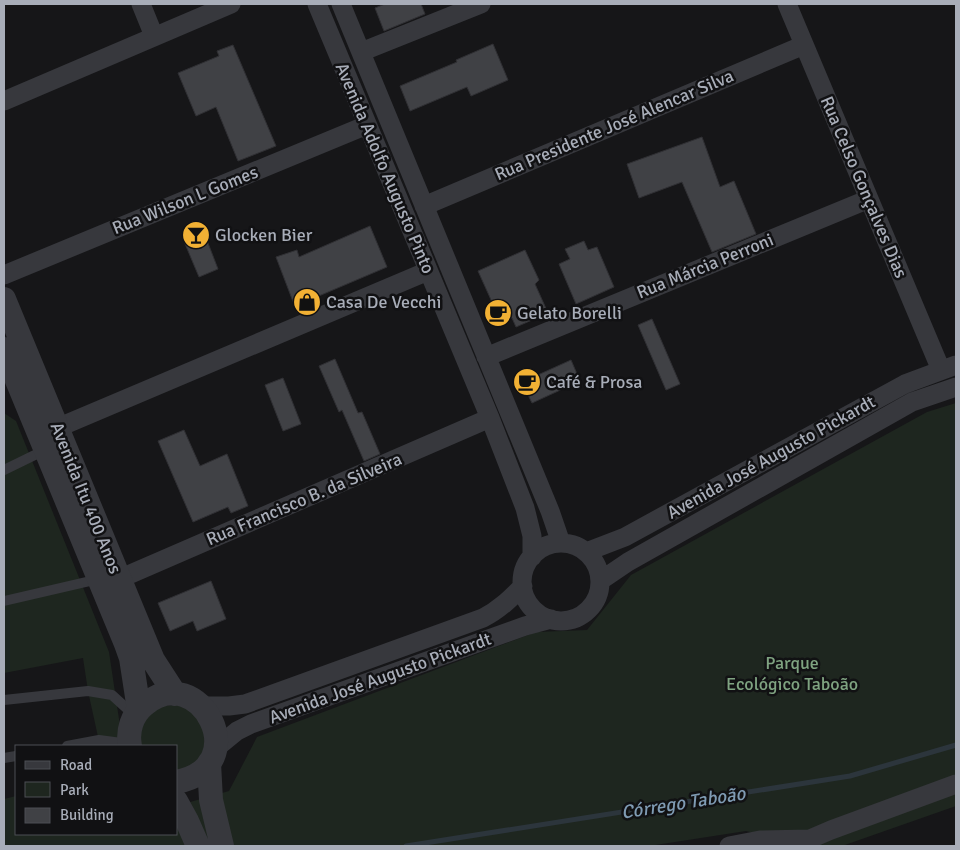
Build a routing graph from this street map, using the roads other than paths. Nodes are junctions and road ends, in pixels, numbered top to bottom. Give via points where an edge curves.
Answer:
1 (141, 4) edge
2 (230, 4) edge
3 (316, 4) edge
4 (341, 4) edge
5 (481, 4) edge
6 (787, 4) edge
7 (154, 36) junction
8 (804, 45) junction
9 (361, 52) junction
10 (4, 101) edge
11 (367, 125) junction
12 (869, 199) junction
13 (424, 206) junction
14 (428, 271) junction
15 (4, 275) edge
16 (4, 299) edge
17 (4, 349) edge
18 (486, 357) junction
19 (948, 368) edge
20 (956, 387) edge
21 (490, 418) junction
22 (57, 428) junction
23 (45, 450) junction
24 (4, 470) edge
25 (561, 543) junction
26 (586, 552) junction
27 (532, 557) junction
28 (109, 579) junction
29 (600, 581) junction
30 (523, 586) junction
31 (4, 601) edge
32 (551, 619) junction
33 (175, 694) junction
34 (4, 700) edge
35 (203, 706) junction
36 (137, 713) junction
37 (72, 745) edge
38 (129, 745) edge
39 (212, 756) junction
40 (178, 781) edge
41 (956, 784) edge
42 (178, 805) edge
43 (807, 843) edge
44 (198, 846) edge
45 (222, 846) edge
46 (729, 846) edge

1 - 7 street
2 - 7 street
3 - 11 street, Avenida Adolfo Augusto Pinto
4 - 9 street, Avenida Adolfo Augusto Pinto
5 - 9 street
6 - 8 street, Rua Celso Gonçalves Dias
7 - 10 street
8 - 12 street, Rua Celso Gonçalves Dias
8 - 13 street, Rua Presidente José Alencar Silva
9 - 13 street, Avenida Adolfo Augusto Pinto
11 - 14 street, Avenida Adolfo Augusto Pinto
11 - 15 street, Rua Wilson L Gomes
12 - 18 street, Rua Márcia Perroni
12 - 19 street, Rua Celso Gonçalves Dias
13 - 18 street, Avenida Adolfo Augusto Pinto
14 - 21 street, Avenida Adolfo Augusto Pinto
14 - 22 street
16 - 22 street, Avenida Itu 400 Anos
17 - 23 street, Avenida Itu 400 Anos
18 - 25 street, Avenida Adolfo Augusto Pinto
19 - 26 street, Avenida José Augusto Pickardt via 905,384 625,537
20 - 29 street, Avenida José Augusto Pickardt via 912,402 628,562
21 - 27 street, Avenida Adolfo Augusto Pinto via 525,508 532,536
21 - 28 street, Rua Francisco B. da Silveira
22 - 28 street, Avenida Itu 400 Anos
23 - 24 lane
23 - 28 street, Avenida Itu 400 Anos
25 - 26 street
25 - 27 street via 545,547
26 - 29 street via 596,565
27 - 30 street via 524,571
28 - 31 lane
28 - 33 street, Avenida Itu 400 Anos
28 - 36 street, Avenida Itu 400 Anos via 131,658
29 - 32 street via 599,593 585,613 575,619
30 - 32 street via 529,603
30 - 35 street, Avenida José Augusto Pickardt via 496,612 483,618 245,704
32 - 39 street, Avenida José Augusto Pickardt via 251,724 237,731
33 - 35 street
33 - 36 street via 159,696
34 - 36 lane via 88,690 112,695
35 - 39 street via 215,726
36 - 38 street via 129,734
37 - 38 lane via 99,740
39 - 40 street via 195,776
39 - 45 street via 211,800
41 - 43 street via 830,830
42 - 44 street
43 - 46 street via 760,840

